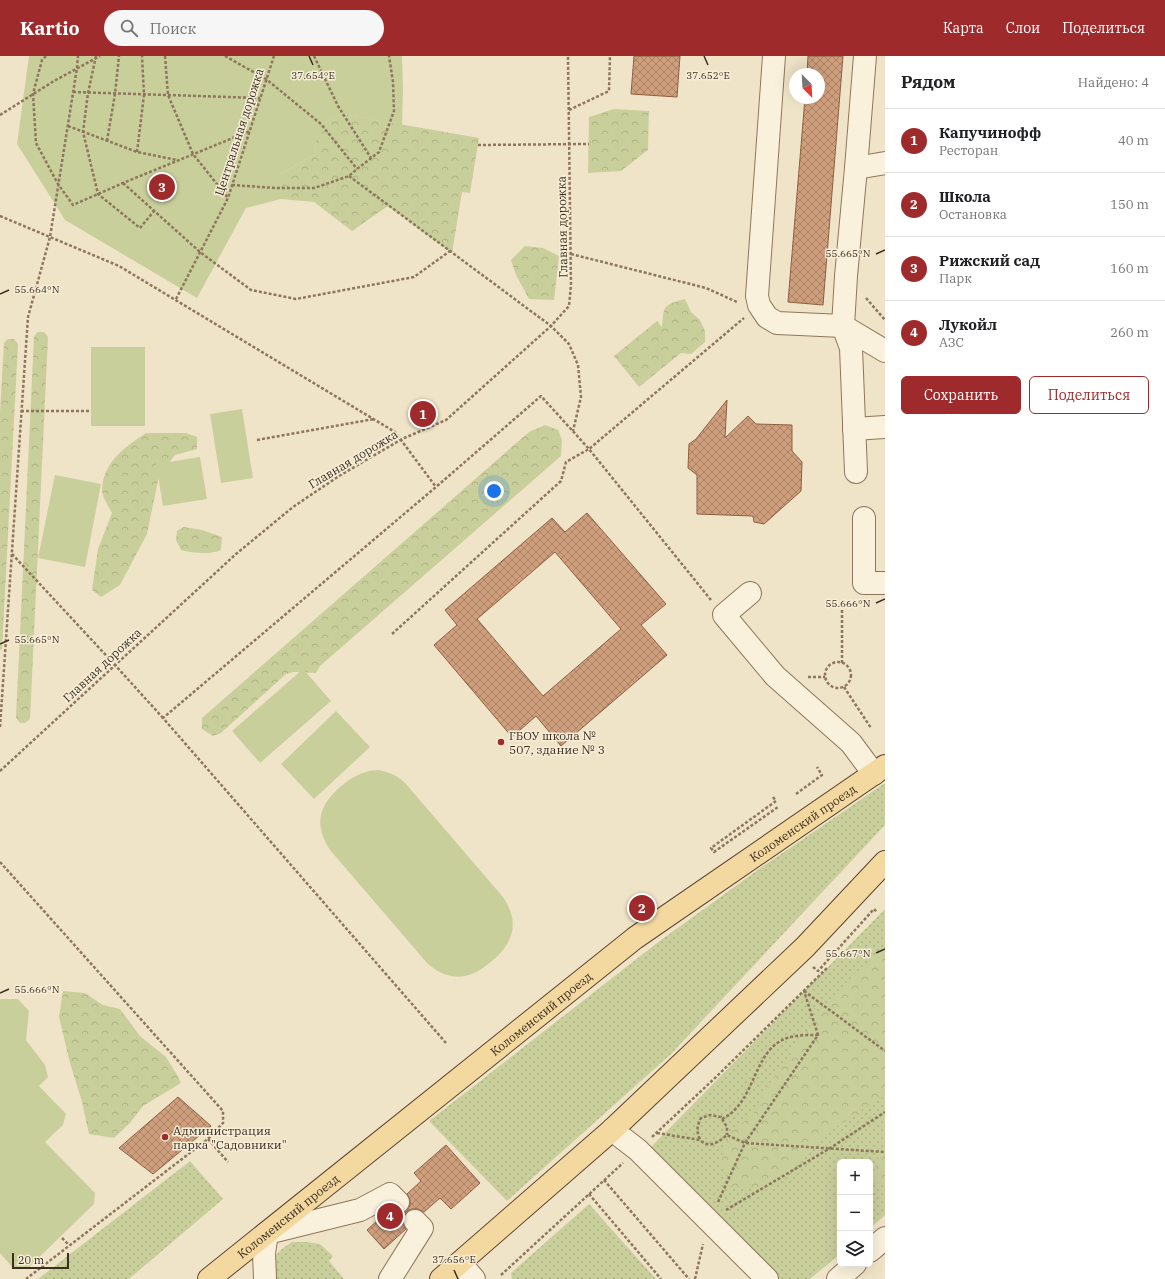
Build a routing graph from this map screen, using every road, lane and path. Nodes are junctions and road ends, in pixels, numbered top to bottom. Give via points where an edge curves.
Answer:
1 (46, 56) edge
2 (78, 56) edge
3 (100, 56) edge
4 (119, 56) edge
5 (142, 56) edge
6 (165, 56) edge
7 (224, 56) edge
8 (274, 56) edge
9 (314, 56) edge
10 (389, 56) edge
11 (568, 56) edge
12 (610, 56) edge
13 (774, 56) edge
14 (865, 56) edge
15 (95, 57) edge
16 (77, 68) junction
17 (266, 79) junction
18 (73, 92) junction
19 (88, 93) junction
20 (33, 94) junction
21 (115, 94) junction
22 (144, 95) junction
23 (168, 95) junction
24 (260, 98) junction
25 (569, 110) junction
26 (0, 115) edge
27 (68, 126) junction
28 (250, 131) junction
29 (83, 132) junction
30 (107, 140) junction
31 (569, 144) junction
32 (589, 144) dead end
33 (478, 145) dead end
34 (138, 152) junction
35 (193, 154) junction
36 (371, 158) junction
37 (177, 161) junction
38 (885, 163) edge
39 (856, 168) junction
40 (357, 170) junction
41 (349, 176) junction
42 (123, 183) junction
43 (58, 184) junction
44 (232, 185) junction
45 (98, 194) junction
46 (228, 198) junction
47 (154, 211) junction
48 (0, 216) edge
49 (50, 237) junction
50 (450, 251) junction
51 (200, 252) junction
52 (571, 254) junction
53 (176, 299) junction
54 (756, 307) junction
55 (551, 326) junction
56 (843, 326) junction
57 (885, 350) edge
58 (91, 411) dead end
59 (21, 412) junction
60 (374, 419) junction
61 (885, 427) edge
62 (854, 429) junction
63 (573, 431) junction
64 (402, 439) junction
65 (257, 440) dead end
66 (588, 450) junction
67 (856, 472) dead end
68 (436, 487) junction
69 (864, 518) dead end
70 (12, 554) junction
71 (885, 583) edge
72 (750, 593) dead end
73 (842, 602) dead end
74 (724, 615) junction
75 (392, 634) dead end
76 (842, 663) junction
77 (115, 665) junction
78 (844, 687) junction
79 (163, 718) junction
80 (0, 727) edge
81 (871, 728) dead end
82 (817, 767) dead end
83 (0, 770) edge
84 (880, 770) edge
85 (796, 794) dead end
86 (773, 797) dead end
87 (778, 807) dead end
88 (0, 862) edge
89 (885, 862) edge
90 (877, 912) dead end
91 (827, 968) dead end
92 (818, 971) dead end
93 (804, 991) junction
94 (818, 1035) junction
95 (446, 1042) dead end
96 (885, 1051) edge
97 (885, 1112) edge
98 (722, 1119) junction
99 (612, 1130) junction
100 (657, 1133) junction
101 (727, 1135) junction
102 (208, 1139) junction
103 (700, 1140) junction
104 (746, 1143) junction
105 (832, 1148) junction
106 (638, 1150) junction
107 (885, 1152) edge
108 (228, 1162) dead end
109 (604, 1180) junction
110 (589, 1194) junction
111 (398, 1202) dead end
112 (415, 1221) dead end
113 (709, 1221) junction
114 (267, 1233) junction
115 (62, 1238) dead end
116 (885, 1238) edge
117 (70, 1245) junction
118 (873, 1248) edge
119 (460, 1263) junction
120 (852, 1267) edge
121 (501, 1275) dead end
122 (26, 1279) edge
123 (209, 1279) edge
124 (265, 1279) edge
125 (390, 1279) edge
126 (441, 1279) edge
127 (474, 1279) edge
128 (662, 1279) edge
129 (689, 1279) edge
130 (695, 1279) edge
131 (767, 1279) edge
132 (838, 1279) edge

1 - 20 path via 42,60
2 - 16 path
3 - 15 path
4 - 21 path
5 - 22 path
6 - 23 path
7 - 17 path
8 - 17 path, Центральная дорожка
9 - 36 path via 338,106
10 - 36 path via 394,111 379,152
11 - 25 path, Главная дорожка
12 - 25 path via 609,91
13 - 54 street
14 - 39 street
15 - 16 path
15 - 19 path
16 - 18 path
16 - 20 path
17 - 24 path, Центральная дорожка
17 - 40 path via 321,124
18 - 19 path
18 - 27 path
19 - 21 path
19 - 29 path
20 - 26 path
20 - 43 path via 36,143
21 - 22 path
21 - 30 path
22 - 23 path
22 - 34 path
23 - 24 path
23 - 35 path
24 - 28 path, Центральная дорожка
25 - 31 path, Главная дорожка
27 - 29 path
27 - 43 path
28 - 35 path
28 - 44 path, Центральная дорожка
29 - 30 path
29 - 45 path
30 - 34 path
31 - 32 path
31 - 33 path
31 - 52 path, Главная дорожка
34 - 37 path
35 - 37 path
35 - 46 path
36 - 40 path
37 - 42 path
38 - 39 street
39 - 56 street
40 - 41 path
41 - 44 path via 314,188
41 - 50 path
42 - 45 path
42 - 47 path
43 - 45 path via 72,205
43 - 49 path
44 - 46 path, Центральная дорожка
45 - 47 path via 140,228
46 - 51 path, Центральная дорожка
47 - 51 path
48 - 49 path
49 - 53 path via 119,266
49 - 59 path via 28,317
50 - 51 path via 414,277 296,299 251,290
50 - 55 path
51 - 53 path, Центральная дорожка
52 - 54 path via 706,288
52 - 55 path, Главная дорожка via 570,306
53 - 60 path
54 - 56 street via 777,323
54 - 66 path
55 - 63 path via 569,344 578,365 581,397
55 - 64 path, Главная дорожка via 446,420
56 - 57 street
56 - 62 street via 851,348
58 - 59 path
59 - 70 path
60 - 64 path
60 - 65 path
61 - 62 street
62 - 67 street
63 - 66 path
63 - 68 path via 541,396
64 - 68 path
64 - 77 path, Главная дорожка via 293,507 236,554
66 - 74 path
66 - 75 path via 566,462 561,481
68 - 79 path
69 - 71 street via 864,583
70 - 77 path
70 - 80 path
72 - 74 street
73 - 76 path
74 - 84 street via 775,676
76 - 78 path via 850,672 850,680
76 - 78 path via 829,665 825,677 832,687
77 - 79 path
77 - 83 path, Главная дорожка
78 - 81 path
79 - 95 path
82 - 85 path via 822,775
84 - 114 main road, Коломенский проезд via 635,938
86 - 87 path via 776,801 711,848 714,852
88 - 102 path via 223,1111 223,1122
89 - 99 main road via 805,948
90 - 92 path via 874,908
91 - 93 path
93 - 94 path
93 - 96 path
93 - 100 path
94 - 98 path via 788,1038 775,1044 759,1065 746,1097 729,1116
94 - 104 path
97 - 105 path
98 - 101 path
98 - 103 path via 710,1115 701,1118 697,1126
99 - 106 street
99 - 119 main road
100 - 103 path
100 - 106 path
101 - 103 path via 711,1145
101 - 104 path
102 - 108 path
102 - 117 path
104 - 105 path
104 - 113 path
105 - 107 path
105 - 113 path
106 - 109 path
106 - 113 street
109 - 110 path
109 - 129 path
110 - 121 path
110 - 128 path
111 - 114 street via 390,1194 360,1210
112 - 125 street via 422,1228
113 - 130 path
113 - 131 street
114 - 123 main road, Коломенский проезд
114 - 124 street via 264,1253
115 - 117 path
116 - 118 street
117 - 122 path
119 - 126 main road
119 - 127 street
120 - 132 street

